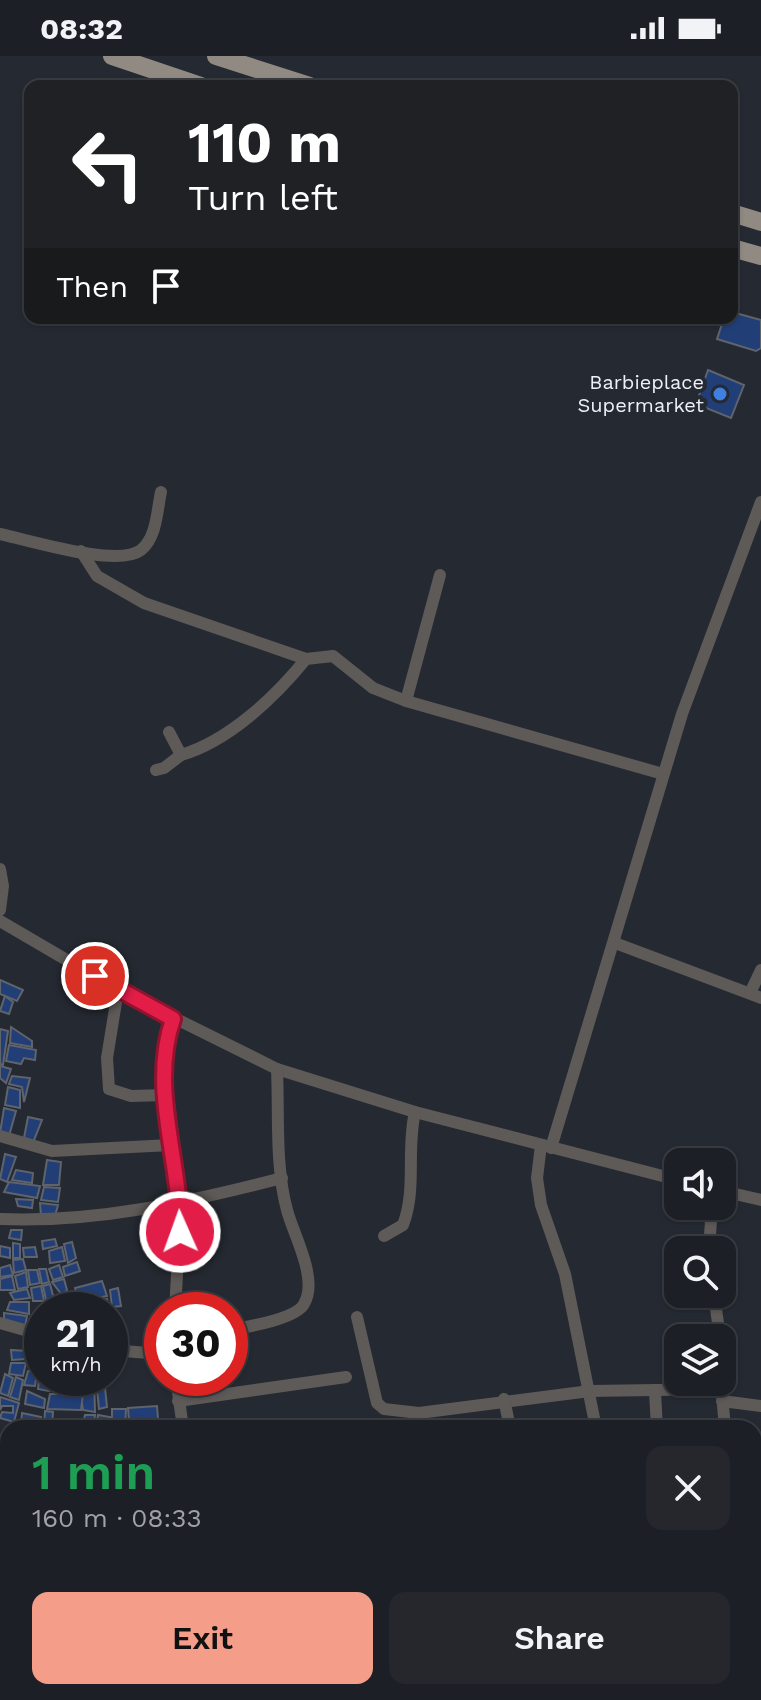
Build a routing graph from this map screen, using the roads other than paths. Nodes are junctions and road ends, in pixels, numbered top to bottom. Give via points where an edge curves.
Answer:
1 (112, 56) edge
2 (216, 56) edge
3 (183, 80) edge
4 (291, 80) edge
5 (738, 215) edge
6 (761, 222) edge
7 (738, 250) edge
8 (761, 256) edge
9 (161, 492) dead end
10 (761, 502) edge
11 (0, 534) edge
12 (81, 551) junction
13 (440, 575) dead end
14 (306, 659) junction
15 (406, 701) junction
16 (169, 732) dead end
17 (181, 755) junction
18 (156, 770) dead end
19 (663, 774) junction
20 (0, 869) edge
21 (0, 910) edge
22 (0, 921) edge
23 (615, 943) junction
24 (761, 970) edge
25 (118, 990) junction
26 (756, 995) edge
27 (173, 1019) junction
28 (277, 1069) junction
29 (165, 1095) junction
30 (415, 1112) junction
31 (0, 1136) edge
32 (171, 1145) junction
33 (546, 1146) junction
34 (664, 1176) edge
35 (282, 1178) junction
36 (736, 1194) edge
37 (761, 1200) edge
38 (181, 1204) junction
39 (0, 1219) edge
40 (384, 1236) dead end
41 (176, 1292) edge
42 (357, 1317) dead end
43 (0, 1323) edge
44 (248, 1326) edge
45 (24, 1330) edge
46 (346, 1377) dead end
47 (590, 1391) junction
48 (655, 1392) junction
49 (664, 1392) edge
50 (178, 1396) edge
51 (722, 1396) edge
52 (734, 1396) edge
53 (504, 1399) junction
54 (178, 1401) junction
55 (761, 1406) edge
56 (182, 1420) edge
57 (508, 1420) edge
58 (595, 1420) edge
59 (657, 1420) edge
60 (724, 1420) edge

1 - 3 main road
2 - 4 main road
5 - 6 main road
7 - 8 main road
9 - 12 street via 151,537 142,549 130,556
10 - 19 street
11 - 12 street
12 - 14 street via 97,576 144,603
13 - 15 street
14 - 15 street via 333,656 373,688
14 - 17 street via 227,732
15 - 19 street
16 - 17 street
17 - 18 street
19 - 23 street
20 - 21 street
22 - 25 street
23 - 26 street
23 - 33 street
24 - 26 street
25 - 27 street
25 - 29 street via 107,1058 109,1089 131,1096
27 - 28 street
27 - 29 street via 164,1060
28 - 30 street
28 - 35 street
29 - 32 street
30 - 33 street
30 - 40 street via 409,1137 409,1206 403,1225
31 - 32 street via 52,1151
32 - 38 street
33 - 34 street
33 - 47 street via 537,1178 541,1205 565,1274
35 - 38 street
35 - 44 street via 306,1267 305,1304 281,1318
36 - 37 street
38 - 39 street via 103,1215
38 - 41 street
42 - 53 street via 377,1403 384,1409 419,1413
43 - 45 street
46 - 54 street
47 - 48 street
47 - 53 street
47 - 58 street
48 - 49 street
48 - 59 street
50 - 54 street
51 - 60 street
52 - 55 street
53 - 57 street
54 - 56 street

